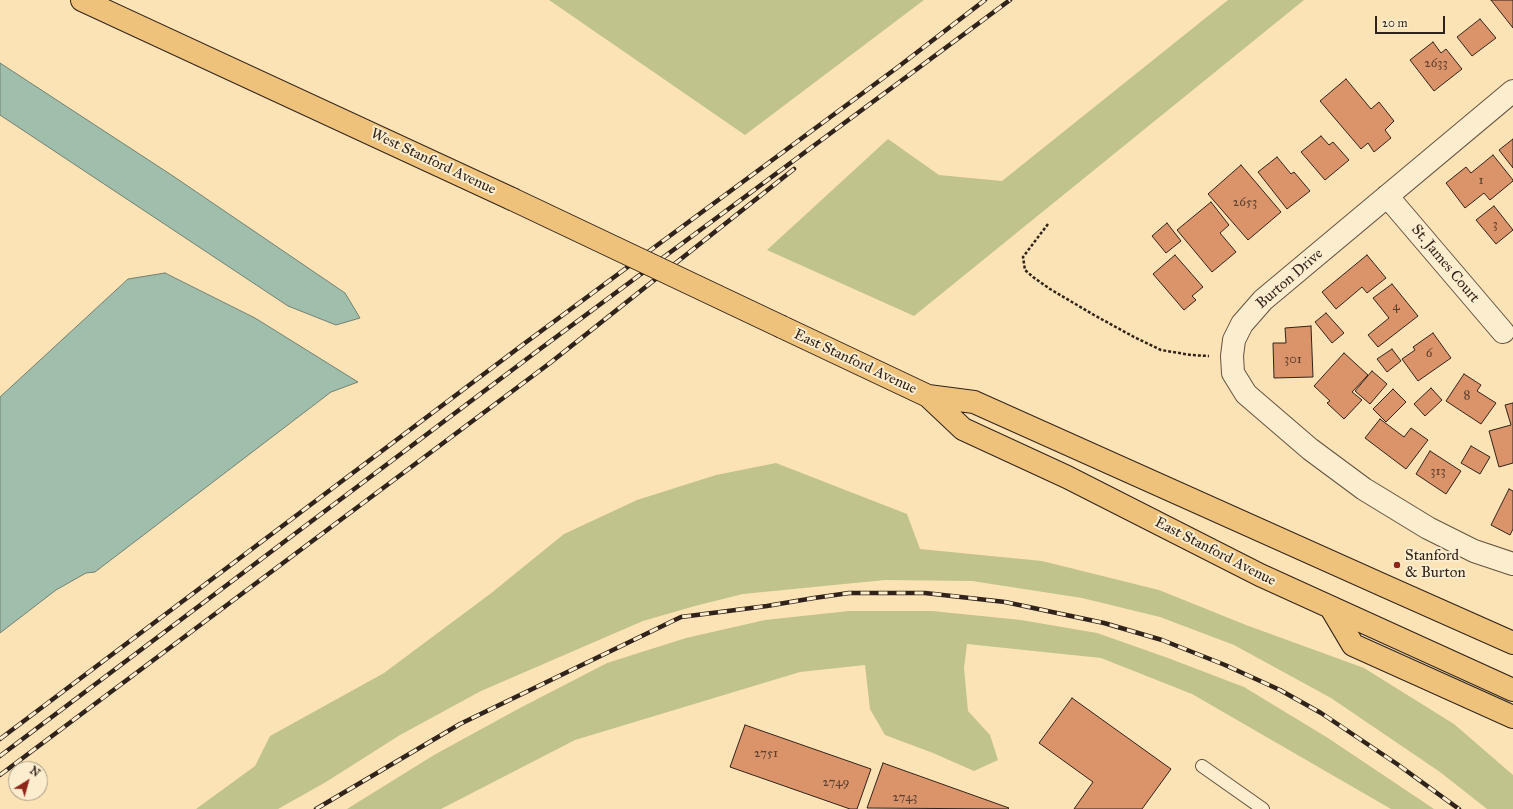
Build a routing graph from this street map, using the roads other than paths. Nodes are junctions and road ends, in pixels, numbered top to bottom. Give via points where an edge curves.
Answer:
1 (82, 0) edge
2 (1513, 91) edge
3 (1386, 196) junction
4 (782, 328) joint
5 (1503, 332) dead end
6 (928, 396) junction
7 (1513, 564) edge
8 (1331, 608) junction
9 (1513, 642) edge
10 (1513, 690) edge
11 (1513, 717) edge
12 (1202, 766) dead end
13 (1263, 809) edge

1 - 4 main road, West Stanford Avenue, bridge via 512,199
2 - 3 street, Burton Drive
3 - 5 street, St. James Court
3 - 7 street, Burton Drive via 1263,300 1242,324 1234,340 1233,374 1246,394 1310,449 1364,489 1428,528 1474,551
4 - 6 main road, East Stanford Avenue
6 - 8 main road, East Stanford Avenue via 963,429 1067,477
6 - 9 main road, East Stanford Avenue via 974,402
8 - 10 main road, East Stanford Avenue
8 - 11 main road via 1353,646
12 - 13 lane

